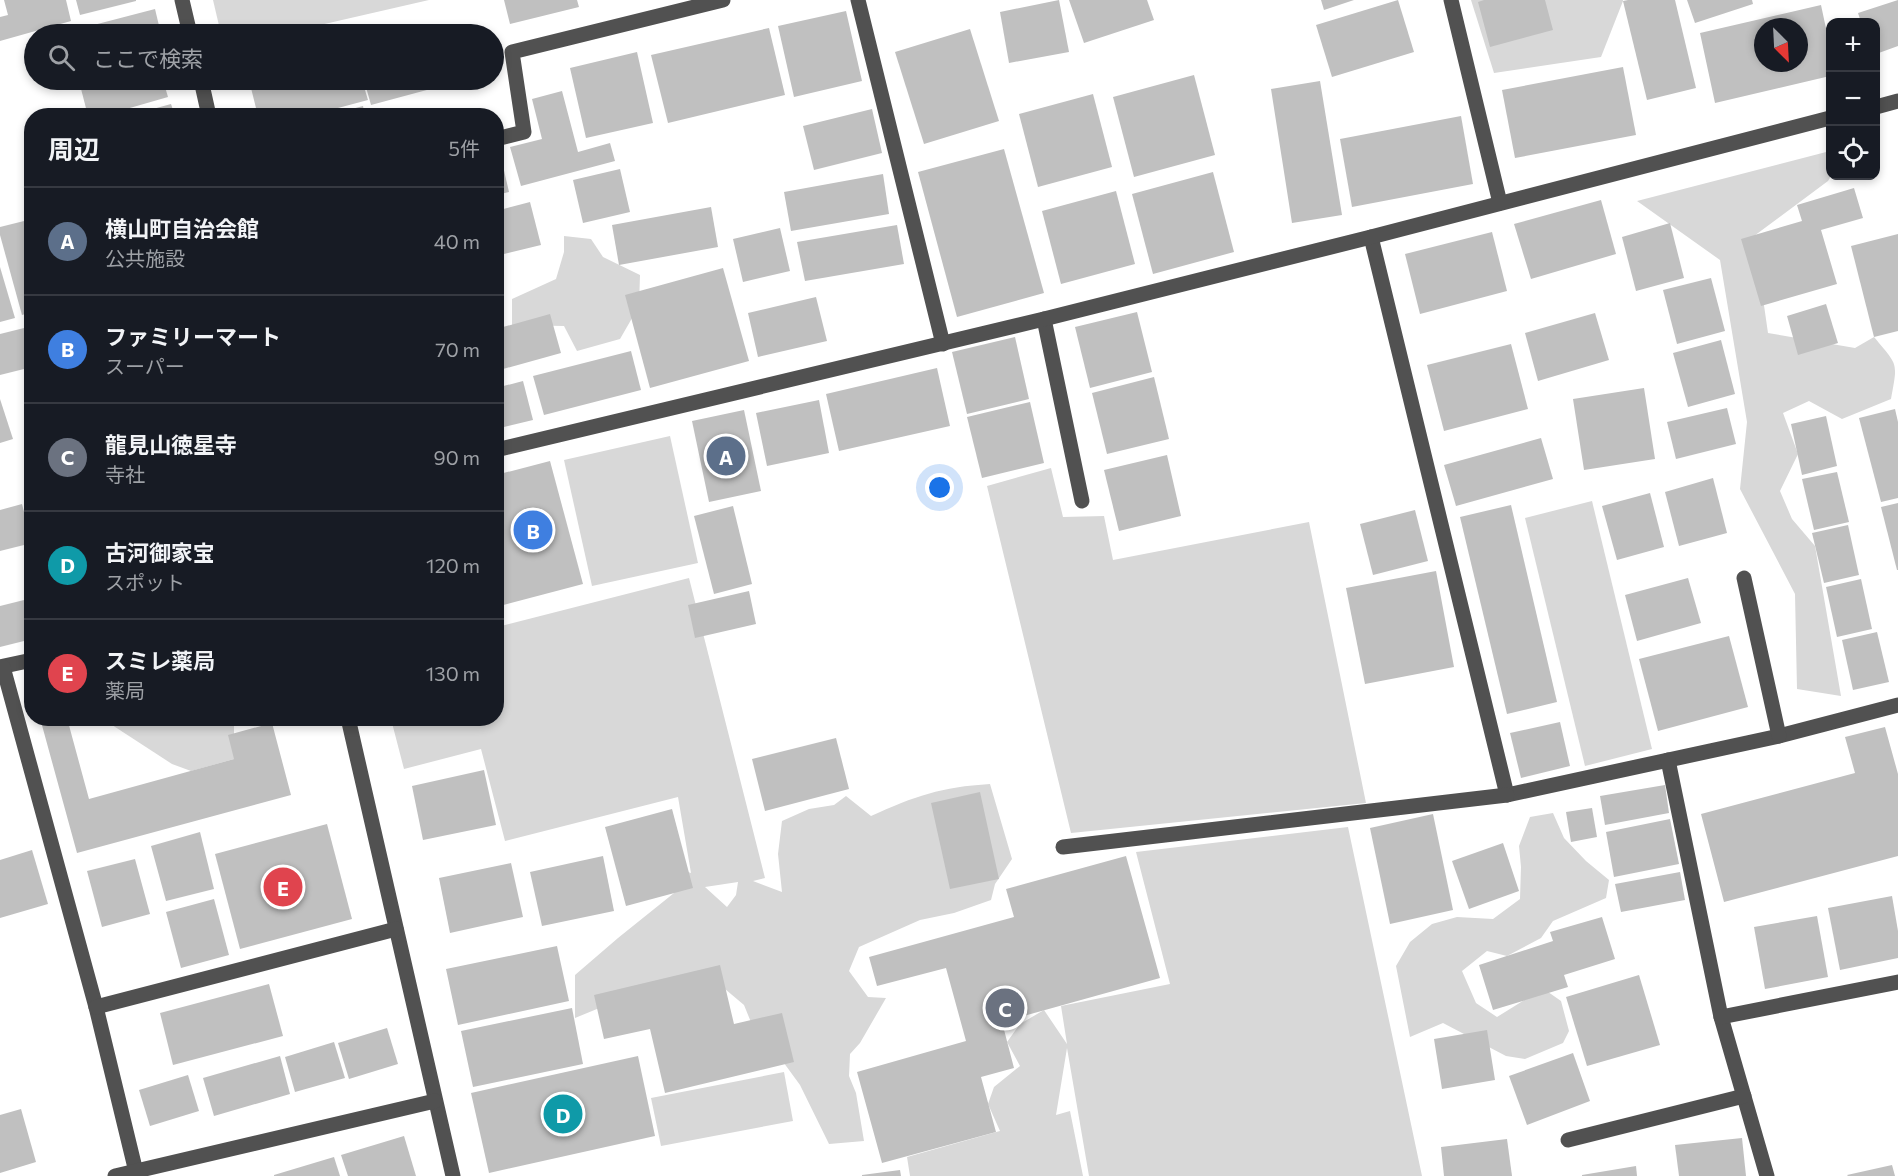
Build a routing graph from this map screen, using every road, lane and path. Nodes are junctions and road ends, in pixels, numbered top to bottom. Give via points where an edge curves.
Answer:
1 (182, 0) edge
2 (723, 0) edge
3 (858, 0) edge
4 (1451, 0) edge
5 (188, 24) edge
6 (203, 90) edge
7 (1898, 101) edge
8 (1880, 106) edge
9 (207, 108) edge
10 (1826, 119) edge
11 (504, 137) edge
12 (1500, 203) junction
13 (1371, 237) junction
14 (1044, 319) junction
15 (943, 344) junction
16 (504, 448) edge
17 (1082, 501) dead end
18 (1744, 578) dead end
19 (24, 662) edge
20 (1, 667) edge
21 (1898, 705) edge
22 (350, 726) edge
23 (1779, 736) junction
24 (1668, 760) junction
25 (1507, 795) junction
26 (1063, 847) dead end
27 (396, 929) junction
28 (1898, 982) edge
29 (96, 1007) junction
30 (1721, 1017) junction
31 (1744, 1095) junction
32 (435, 1101) junction
33 (1568, 1140) dead end
34 (136, 1173) edge
35 (115, 1176) edge
36 (453, 1176) edge
37 (1767, 1176) edge

1 - 5 street
2 - 11 street via 512,52 524,132
3 - 15 street
4 - 12 street
6 - 9 street
7 - 8 street
10 - 12 street
12 - 13 street
13 - 14 street
13 - 25 street
14 - 15 street
14 - 17 street
15 - 16 street
18 - 23 street
19 - 20 street
20 - 29 street
21 - 23 street
22 - 27 street
23 - 24 street
24 - 25 street
24 - 30 street
25 - 26 street
27 - 29 street
27 - 32 street
28 - 30 street
29 - 34 street
30 - 31 street
31 - 33 street
31 - 37 street
32 - 34 street
32 - 36 street
34 - 35 street

